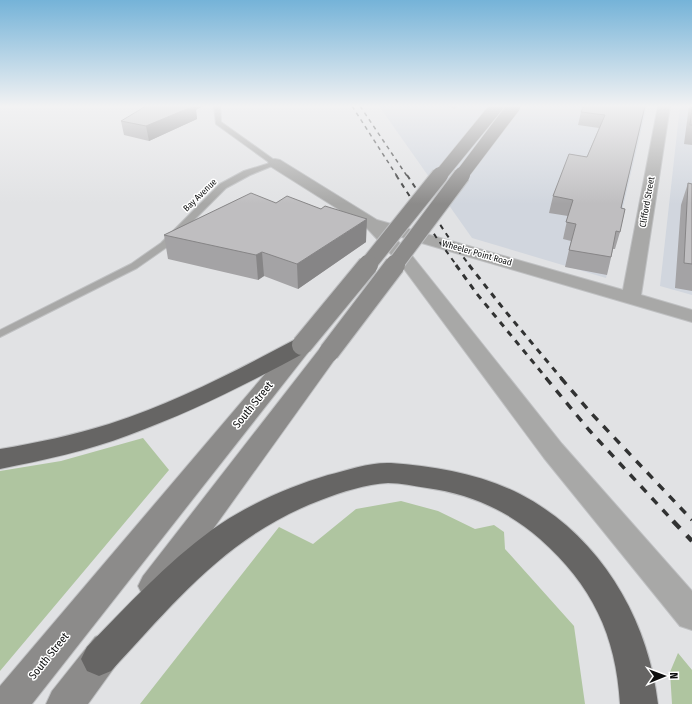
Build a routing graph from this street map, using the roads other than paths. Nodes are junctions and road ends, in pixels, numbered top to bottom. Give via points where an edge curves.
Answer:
1 (241, 139) edge
2 (470, 139) edge
3 (489, 139) edge
4 (658, 139) edge
5 (275, 163) junction
6 (371, 222) junction
7 (631, 298) junction
8 (692, 316) edge
9 (0, 334) edge
10 (302, 345) junction
11 (0, 459) edge
12 (692, 615) edge
13 (99, 660) junction
14 (9, 704) edge
15 (65, 704) edge
16 (639, 704) edge

1 - 5 lane
2 - 10 main road, South Street, bridge
3 - 13 main road, bridge
4 - 7 street, Clifford Street
5 - 6 street, Wheeler Point Road
5 - 9 lane, Bay Avenue via 247,173 223,186 164,245 134,266
6 - 7 street, Wheeler Point Road
6 - 12 street via 407,261 553,451
7 - 8 street, Wheeler Point Road
10 - 11 highway via 220,389 132,426 55,448
10 - 14 main road, South Street
13 - 15 main road
13 - 16 highway via 195,562 243,525 304,494 388,473 466,484 508,500 538,519 560,538 596,579 622,625 639,684

